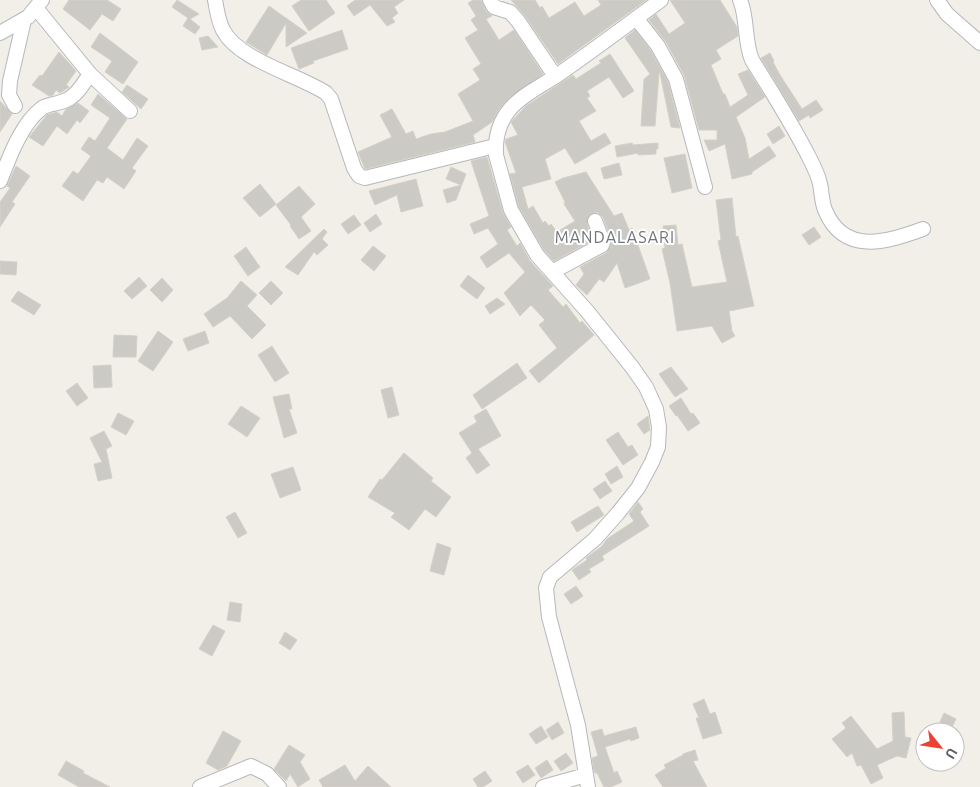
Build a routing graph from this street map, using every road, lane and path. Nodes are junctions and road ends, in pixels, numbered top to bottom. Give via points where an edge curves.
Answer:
1 (215, 0) edge
2 (490, 0) edge
3 (662, 0) edge
4 (740, 0) edge
5 (937, 0) edge
6 (39, 4) edge
7 (636, 18) junction
8 (24, 20) junction
9 (0, 33) edge
10 (980, 44) edge
11 (90, 74) junction
12 (555, 76) junction
13 (14, 106) dead end
14 (130, 111) dead end
15 (495, 146) junction
16 (0, 181) edge
17 (705, 187) dead end
18 (595, 222) dead end
19 (923, 228) dead end
20 (552, 272) junction
21 (587, 781) edge
22 (200, 787) edge
23 (279, 787) edge
24 (543, 787) edge

1 - 15 street via 223,30 238,46 267,65 326,93 331,99 359,176 365,178
2 - 12 street via 494,7 508,10 514,17
3 - 7 street
4 - 19 street via 752,60 810,158 825,209 838,230 867,243 898,238
5 - 10 street via 947,14
6 - 8 street
6 - 11 street
7 - 12 street
7 - 17 street via 658,46 676,79
8 - 9 street
8 - 13 street via 10,82 9,95
11 - 14 street
11 - 16 street via 70,98 43,107 36,114 11,152
12 - 15 street via 509,110 497,132
15 - 20 street via 511,210 537,255
18 - 20 street via 604,242 602,245
20 - 21 street via 588,311 646,387 656,408 659,427 658,447 638,488 595,539 550,577 546,588 549,617 578,725
21 - 24 street
22 - 23 street via 251,766 266,774

